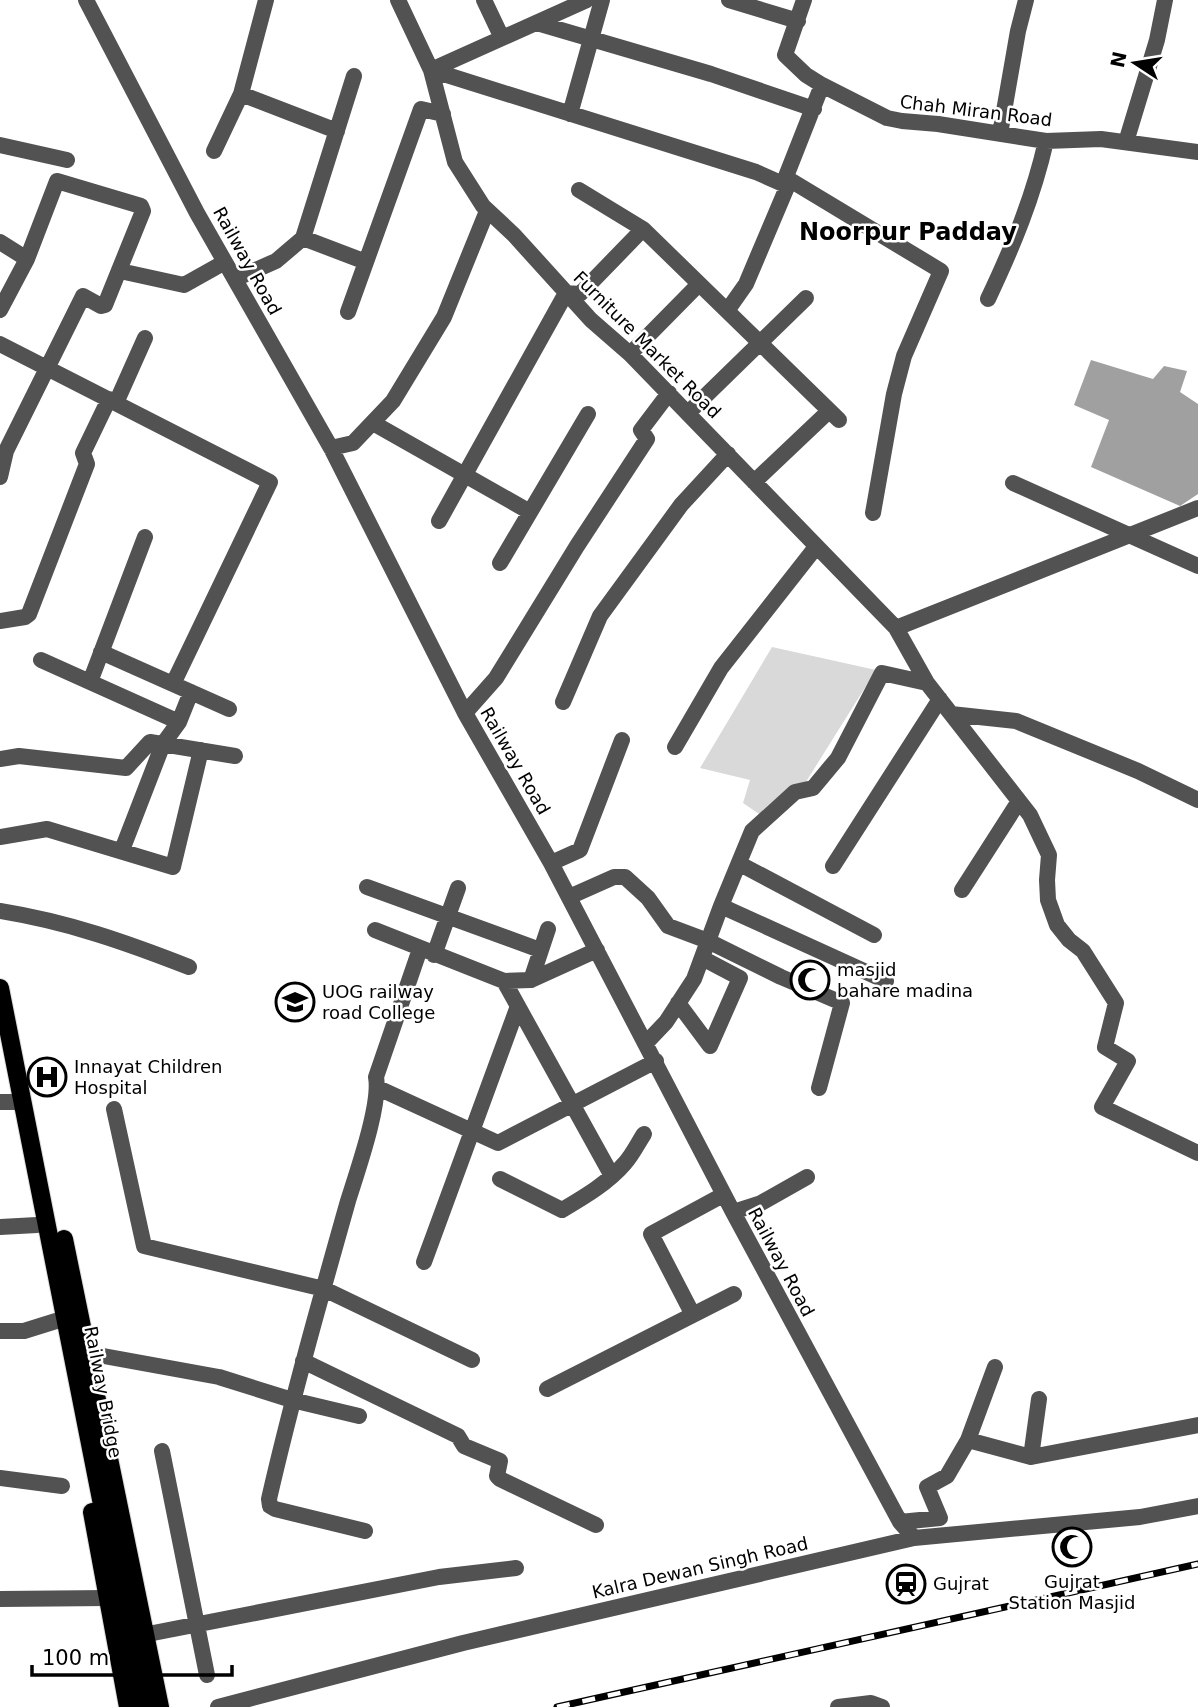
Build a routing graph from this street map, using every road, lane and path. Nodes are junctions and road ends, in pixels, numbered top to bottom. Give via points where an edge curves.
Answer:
1 (86, 0) edge
2 (266, 0) edge
3 (398, 0) edge
4 (484, 0) edge
5 (602, 0) edge
6 (729, 0) edge
7 (804, 0) edge
8 (1026, 0) edge
9 (1165, 0) edge
10 (576, 2) edge
11 (797, 21) junction
12 (537, 23) junction
13 (502, 38) junction
14 (593, 38) junction
15 (431, 70) junction
16 (355, 76) dead end
17 (822, 85) junction
18 (241, 94) junction
19 (814, 109) junction
20 (443, 114) junction
21 (570, 114) junction
22 (337, 131) junction
23 (1000, 134) junction
24 (1046, 141) junction
25 (1126, 142) junction
26 (0, 145) edge
27 (214, 150) dead end
28 (1198, 152) edge
29 (66, 160) dead end
30 (787, 182) junction
31 (579, 190) dead end
32 (488, 211) junction
33 (643, 229) junction
34 (303, 238) junction
35 (0, 242) edge
36 (27, 259) junction
37 (225, 262) junction
38 (366, 262) junction
39 (120, 271) junction
40 (235, 279) junction
41 (699, 284) junction
42 (566, 293) junction
43 (806, 298) dead end
44 (988, 299) dead end
45 (0, 310) edge
46 (727, 311) junction
47 (348, 312) dead end
48 (145, 338) dead end
49 (0, 344) edge
50 (760, 344) junction
51 (630, 354) junction
52 (47, 369) junction
53 (669, 393) junction
54 (112, 401) junction
55 (688, 413) junction
56 (588, 414) dead end
57 (373, 423) junction
58 (331, 448) junction
59 (728, 454) junction
60 (466, 474) junction
61 (0, 477) edge
62 (754, 482) junction
63 (1013, 483) dead end
64 (1198, 508) edge
65 (530, 512) junction
66 (873, 513) dead end
67 (439, 521) dead end
68 (1130, 536) junction
69 (145, 537) dead end
70 (816, 547) junction
71 (500, 563) dead end
72 (1198, 566) edge
73 (0, 621) edge
74 (895, 628) junction
75 (101, 652) junction
76 (41, 660) dead end
77 (90, 682) junction
78 (927, 683) junction
79 (173, 684) junction
80 (191, 692) junction
81 (940, 699) junction
82 (563, 702) dead end
83 (229, 709) dead end
84 (465, 713) junction
85 (951, 714) junction
86 (179, 722) junction
87 (622, 740) dead end
88 (163, 744) junction
89 (676, 747) dead end
90 (201, 750) junction
91 (234, 756) dead end
92 (0, 759) edge
93 (1198, 800) edge
94 (1019, 801) junction
95 (0, 837) edge
96 (122, 850) junction
97 (551, 863) junction
98 (740, 863) junction
99 (833, 866) dead end
100 (368, 887) dead end
101 (458, 888) dead end
102 (962, 890) dead end
103 (569, 897) junction
104 (721, 906) junction
105 (0, 911) edge
106 (448, 916) junction
107 (548, 929) dead end
108 (375, 930) dead end
109 (874, 935) dead end
110 (708, 942) junction
111 (540, 950) junction
112 (597, 950) junction
113 (427, 952) junction
114 (702, 958) junction
115 (189, 967) dead end
116 (531, 980) junction
117 (504, 981) junction
118 (886, 981) dead end
119 (1, 997) edge
120 (678, 1003) junction
121 (518, 1006) junction
122 (646, 1043) junction
123 (656, 1061) junction
124 (378, 1088) junction
125 (819, 1088) dead end
126 (12, 1097) edge
127 (572, 1104) junction
128 (114, 1109) dead end
129 (472, 1131) junction
130 (644, 1134) dead end
131 (1198, 1153) edge
132 (611, 1176) junction
133 (807, 1178) dead end
134 (500, 1179) dead end
135 (723, 1195) junction
136 (733, 1212) junction
137 (37, 1226) junction
138 (0, 1227) edge
139 (424, 1262) dead end
140 (324, 1289) junction
141 (734, 1294) dead end
142 (693, 1315) junction
143 (56, 1321) junction
144 (0, 1331) edge
145 (87, 1353) junction
146 (472, 1360) dead end
147 (303, 1361) junction
148 (995, 1367) dead end
149 (547, 1389) dead end
150 (1039, 1399) dead end
151 (292, 1400) junction
152 (359, 1416) dead end
153 (1198, 1426) edge
154 (968, 1440) junction
155 (162, 1451) dead end
156 (1031, 1457) junction
157 (0, 1478) edge
158 (62, 1486) dead end
159 (1198, 1506) edge
160 (900, 1522) junction
161 (596, 1525) dead end
162 (365, 1531) dead end
163 (914, 1538) junction
164 (516, 1568) dead end
165 (108, 1598) junction
166 (0, 1599) edge
167 (197, 1624) junction
168 (144, 1635) junction
169 (207, 1675) dead end
170 (883, 1704) edge
171 (128, 1707) edge
172 (142, 1707) edge
173 (160, 1707) edge
174 (218, 1707) edge
175 (838, 1707) edge

1 - 37 street, Railway Road
2 - 18 street
3 - 15 street, Furniture Market Road
4 - 13 street
5 - 14 street
6 - 11 street
7 - 11 street
8 - 23 street
9 - 25 street
10 - 12 street
11 - 17 street, Chah Miran Road via 785,55
12 - 13 street
12 - 14 street
13 - 15 street
14 - 19 street
14 - 21 street
15 - 20 street, Furniture Market Road
15 - 21 street
16 - 22 street
17 - 19 street
17 - 23 street, Chah Miran Road via 887,118
18 - 22 street
18 - 27 street
19 - 30 street
20 - 32 street, Furniture Market Road via 455,162
20 - 38 street via 421,109
21 - 30 street
22 - 34 street
23 - 24 street, Chah Miran Road
24 - 25 street, Chah Miran Road
24 - 44 street via 1017,236
25 - 28 street, Chah Miran Road
26 - 29 street
30 - 46 street via 746,284
30 - 66 street via 941,271 904,356
31 - 33 street
32 - 42 street, Furniture Market Road
32 - 57 street via 444,317 393,401
33 - 41 street
33 - 42 street via 580,293
34 - 38 street
34 - 40 street via 276,261
35 - 36 street
36 - 39 street via 57,181 141,205 143,211
36 - 45 street
37 - 39 street via 184,285
37 - 40 street, Railway Road
38 - 47 street
39 - 52 street via 103,307 83,296
40 - 58 street, Railway Road
41 - 46 street
41 - 51 street
42 - 51 street, Furniture Market Road
42 - 60 street
43 - 50 street
46 - 50 street
48 - 54 street
49 - 52 street
50 - 55 street
50 - 62 street via 834,415
51 - 53 street, Furniture Market Road
52 - 54 street
52 - 61 street via 6,451
53 - 55 street, Furniture Market Road
53 - 84 street via 641,430 647,439 503,668
54 - 73 street via 83,453 87,464 29,614
54 - 79 street via 270,482
55 - 59 street, Furniture Market Road
56 - 65 street
57 - 58 street via 353,443
57 - 60 street
58 - 84 street, Railway Road
59 - 62 street, Furniture Market Road
59 - 82 street via 681,505 600,616
60 - 65 street
60 - 67 street
62 - 70 street, Furniture Market Road
63 - 68 street
64 - 68 street
65 - 71 street
68 - 72 street
68 - 74 street
69 - 75 street
70 - 74 street, Furniture Market Road
70 - 89 street via 721,668
74 - 78 street, Furniture Market Road
75 - 77 street
75 - 79 street
76 - 77 street
77 - 86 street
78 - 81 street, Furniture Market Road
78 - 98 street via 882,673 838,758 813,788 795,792 752,831
79 - 80 street
80 - 83 street
80 - 86 street
81 - 85 street, Furniture Market Road
81 - 99 street
84 - 97 street, Railway Road
85 - 93 street via 1016,721
85 - 94 street, Furniture Market Road
86 - 88 street
87 - 97 street via 580,850
88 - 90 street
88 - 92 street via 150,742 123,769 19,756
88 - 96 street
90 - 91 street
90 - 96 street via 173,867
94 - 102 street
94 - 131 street, Furniture Market Road via 1049,855 1048,900 1057,925 1083,951 1116,1003 1105,1047 1128,1062 1102,1107
95 - 96 street via 47,829
97 - 103 street, Railway Road
98 - 104 street
98 - 109 street
100 - 106 street
101 - 106 street
103 - 110 street via 614,877 625,877 668,926
103 - 112 street, Railway Road
104 - 110 street
104 - 118 street
105 - 115 street via 103,934
106 - 111 street
106 - 113 street
107 - 111 street
108 - 113 street
110 - 114 street
110 - 125 street via 842,1003
111 - 116 street
112 - 116 street
112 - 122 street, Railway Road
113 - 117 street
113 - 124 street via 376,1077
114 - 120 street
114 - 120 street via 740,978 710,1046
116 - 117 street
117 - 121 street
119 - 126 main road
120 - 122 street
121 - 127 street
121 - 129 street
122 - 123 street, Railway Road
123 - 127 street
123 - 135 street, Railway Road
124 - 129 street
124 - 140 street
126 - 137 main road
126 - 145 main road via 31,1100 38,1120
126 - 172 main road, Railway Bridge
127 - 129 street via 498,1143
127 - 132 street
128 - 140 street via 144,1246
129 - 139 street
130 - 132 street
132 - 134 street via 562,1210
133 - 136 street via 761,1203
135 - 136 street, Railway Road
135 - 142 street via 651,1234
136 - 160 street, Railway Road
137 - 138 street
137 - 143 main road
140 - 146 street
140 - 147 street
141 - 142 street
142 - 149 street
143 - 144 street via 24,1331
143 - 165 main road
145 - 151 street via 219,1377
145 - 168 main road
147 - 151 street
147 - 161 street via 458,1436 464,1446 500,1461 500,1479
148 - 154 street
150 - 156 street
151 - 152 street
151 - 162 street via 270,1506
153 - 156 street
154 - 156 street
154 - 160 street via 947,1476 927,1487 940,1518
155 - 167 street
157 - 158 street
159 - 163 street, Kalra Dewan Singh Road via 1140,1517
160 - 163 street, Railway Road
163 - 174 street, Kalra Dewan Singh Road via 463,1643
164 - 167 street via 439,1577
165 - 166 street
165 - 171 main road
167 - 168 street
167 - 169 street
168 - 173 main road
170 - 175 street

